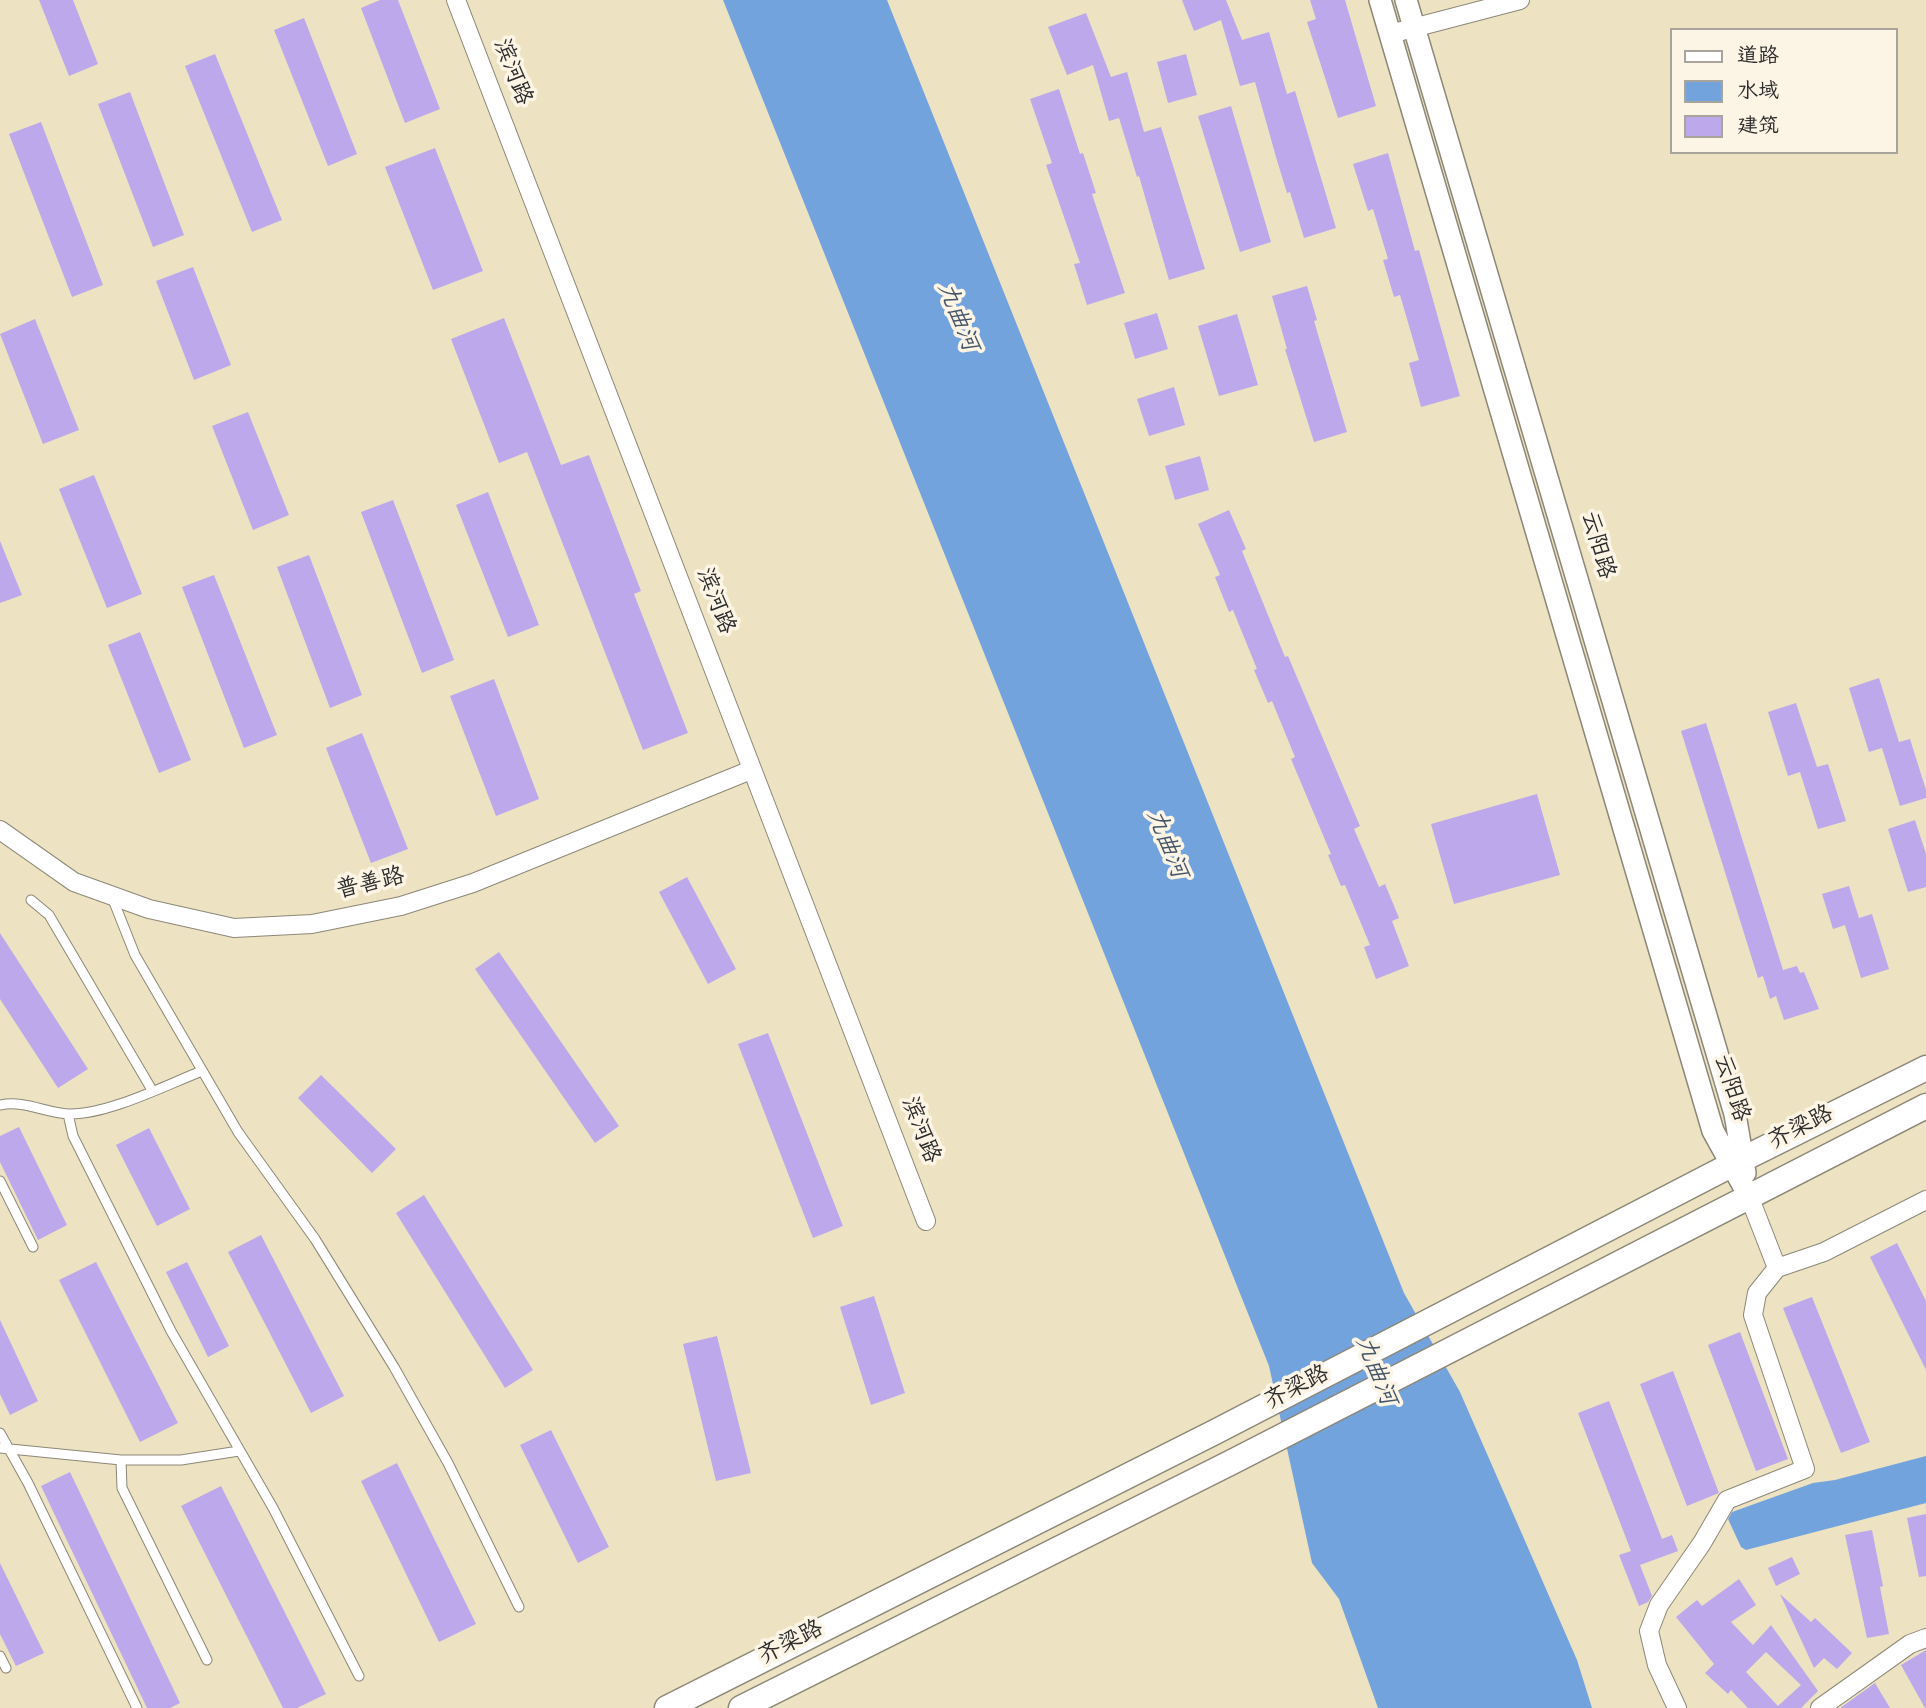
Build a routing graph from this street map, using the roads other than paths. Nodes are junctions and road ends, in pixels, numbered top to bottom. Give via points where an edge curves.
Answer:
1 (456, 0) edge
2 (1380, 0) edge
3 (1406, 0) edge
4 (1520, 0) edge
5 (1414, 28) junction
6 (1390, 34) junction
7 (751, 770) junction
8 (0, 830) edge
9 (111, 896) junction
10 (31, 900) dead end
11 (1926, 1068) edge
12 (202, 1071) junction
13 (152, 1090) junction
14 (0, 1105) edge
15 (1926, 1106) edge
16 (68, 1114) junction
17 (1737, 1162) junction
18 (0, 1181) edge
19 (1749, 1196) junction
20 (1926, 1200) edge
21 (926, 1222) dead end
22 (33, 1247) dead end
23 (1777, 1268) junction
24 (0, 1433) edge
25 (4, 1448) edge
26 (239, 1451) junction
27 (121, 1460) junction
28 (519, 1607) dead end
29 (1926, 1638) edge
30 (0, 1657) edge
31 (207, 1660) dead end
32 (6, 1668) dead end
33 (359, 1676) dead end
34 (137, 1708) edge
35 (667, 1708) edge
36 (741, 1708) edge
37 (1677, 1708) edge
38 (1819, 1708) edge

1 - 7 street, 滨河路
2 - 6 street, 云阳路
3 - 5 street, 云阳路
4 - 5 street
5 - 6 street
5 - 17 street, 云阳路 via 1731,1100
6 - 17 street, 云阳路 via 1713,1131
7 - 9 street, 普善路 via 473,883 401,906 312,924 234,928
7 - 21 street, 滨河路
8 - 9 street, 普善路 via 74,882
9 - 12 lane via 135,954
10 - 13 lane via 49,915
11 - 17 main road, 齐梁路
12 - 13 lane
12 - 28 lane via 394,1367 448,1463
13 - 16 lane via 91,1112
14 - 16 lane via 29,1104
15 - 19 main road, 齐梁路
16 - 26 lane via 73,1136 171,1331
17 - 19 street, 云阳路
17 - 35 main road, 齐梁路
18 - 22 lane
19 - 23 street
19 - 36 main road, 齐梁路
20 - 23 street via 1824,1252
23 - 37 street via 1757,1293 1753,1315 1805,1469 1727,1500 1659,1605 1649,1631 1657,1665
24 - 25 lane
25 - 27 lane
25 - 34 lane via 28,1483
26 - 27 lane via 181,1460
26 - 33 lane
27 - 31 lane via 122,1488
29 - 38 street via 1910,1644
30 - 32 lane

